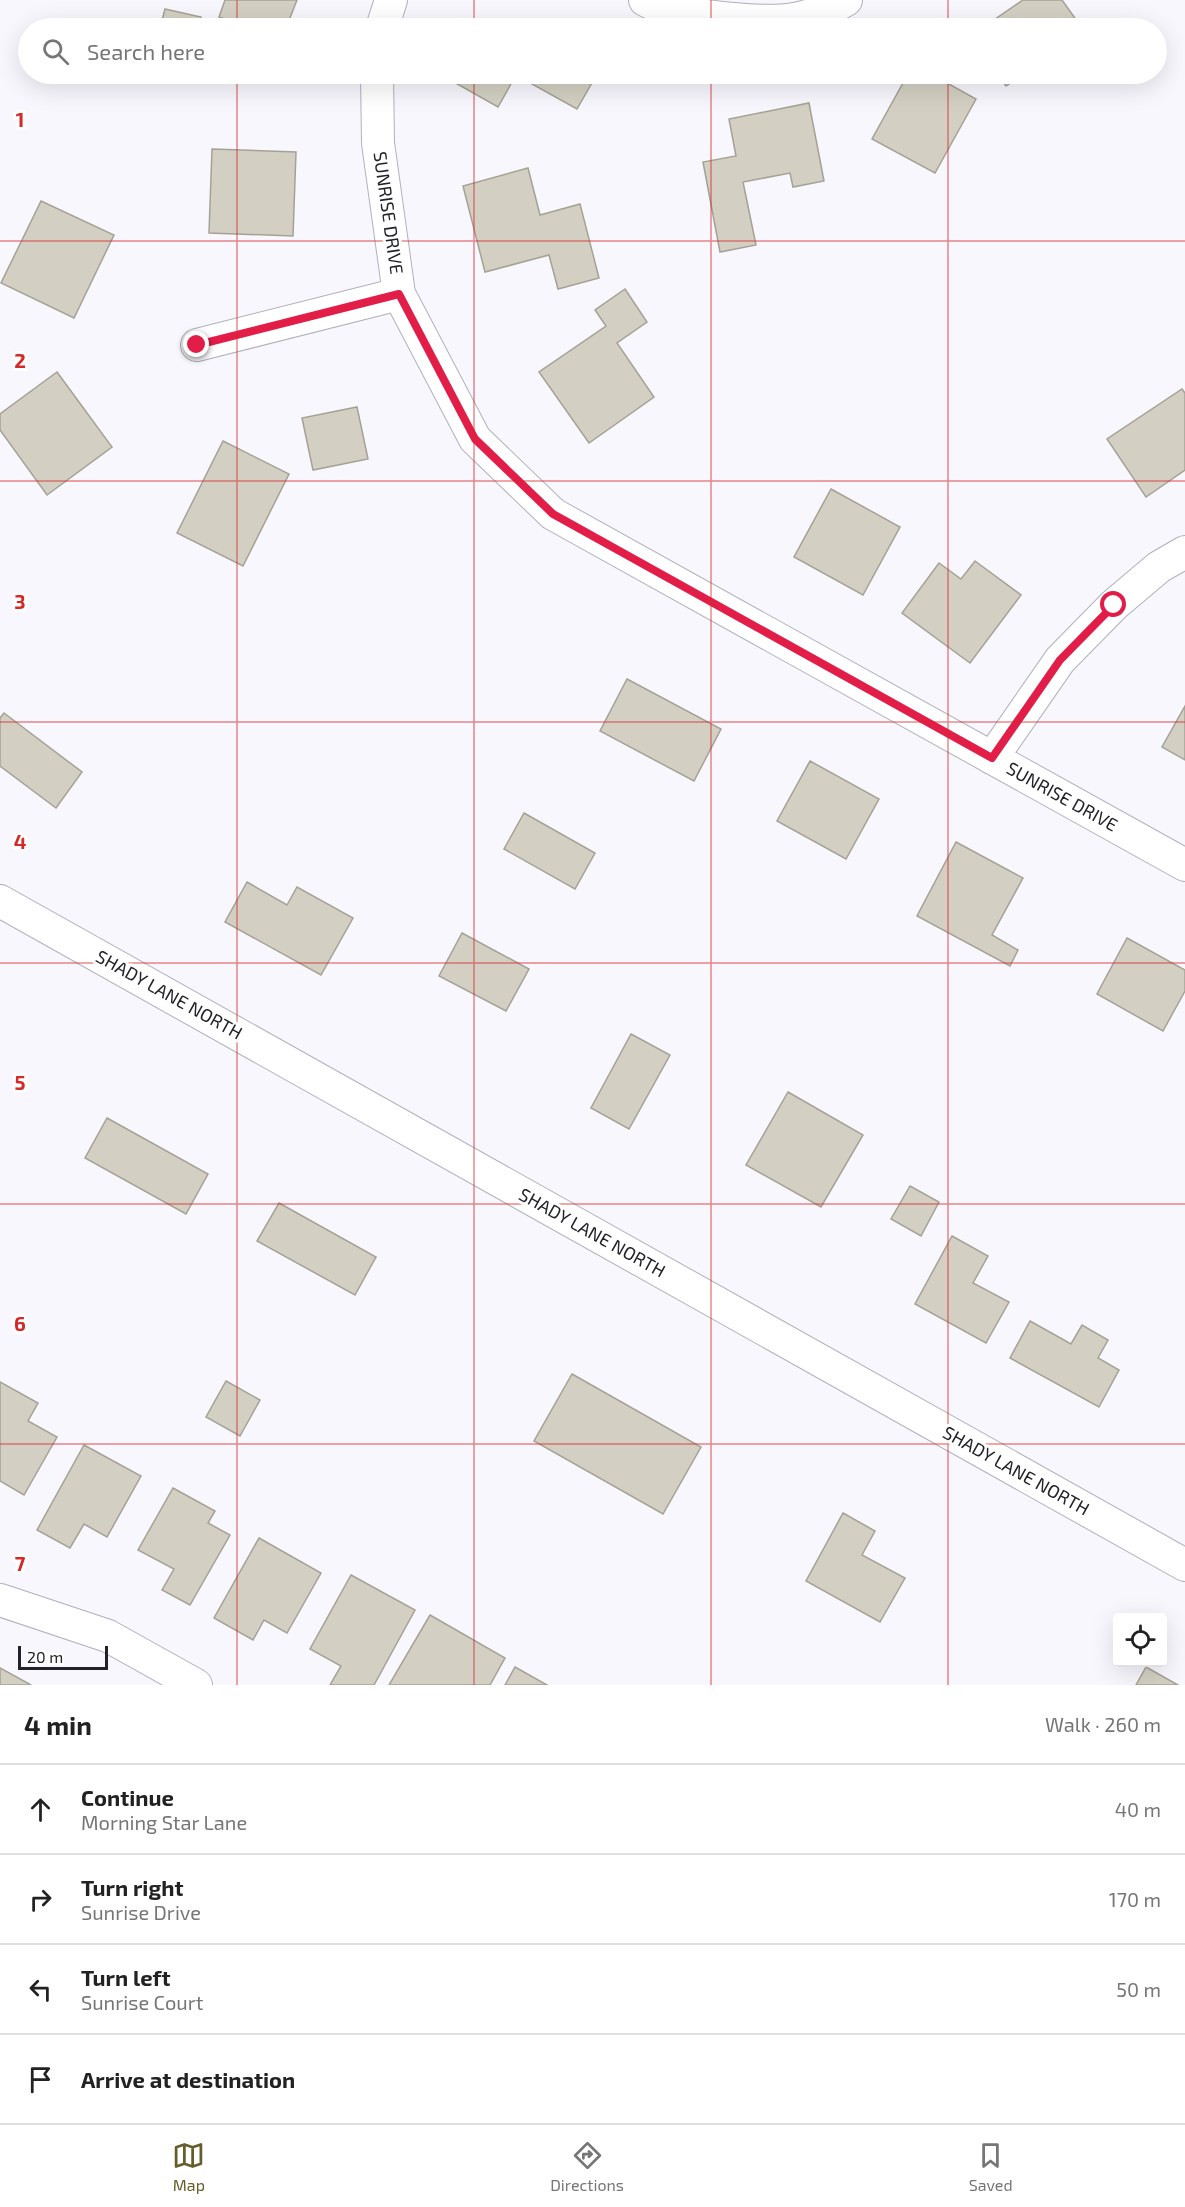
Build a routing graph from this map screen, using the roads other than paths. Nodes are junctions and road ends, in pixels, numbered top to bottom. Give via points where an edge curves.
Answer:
1 (391, 0) edge
2 (645, 0) edge
3 (846, 0) edge
4 (385, 18) edge
5 (728, 18) edge
6 (798, 18) edge
7 (377, 84) edge
8 (399, 294) junction
9 (197, 345) dead end
10 (1185, 552) edge
11 (992, 758) junction
12 (1185, 865) edge
13 (0, 901) edge
14 (1185, 1565) edge
15 (0, 1600) edge
16 (196, 1685) edge

1 - 4 street
2 - 5 street via 693,14
3 - 6 street
7 - 8 street, SUNRISE DRIVE via 378,143
8 - 9 street
8 - 11 street, SUNRISE DRIVE via 475,439 553,514
10 - 11 street via 1159,567 1114,605 1060,660
11 - 12 street, SUNRISE DRIVE
13 - 14 street, SHADY LANE NORTH
15 - 16 street via 108,1636

